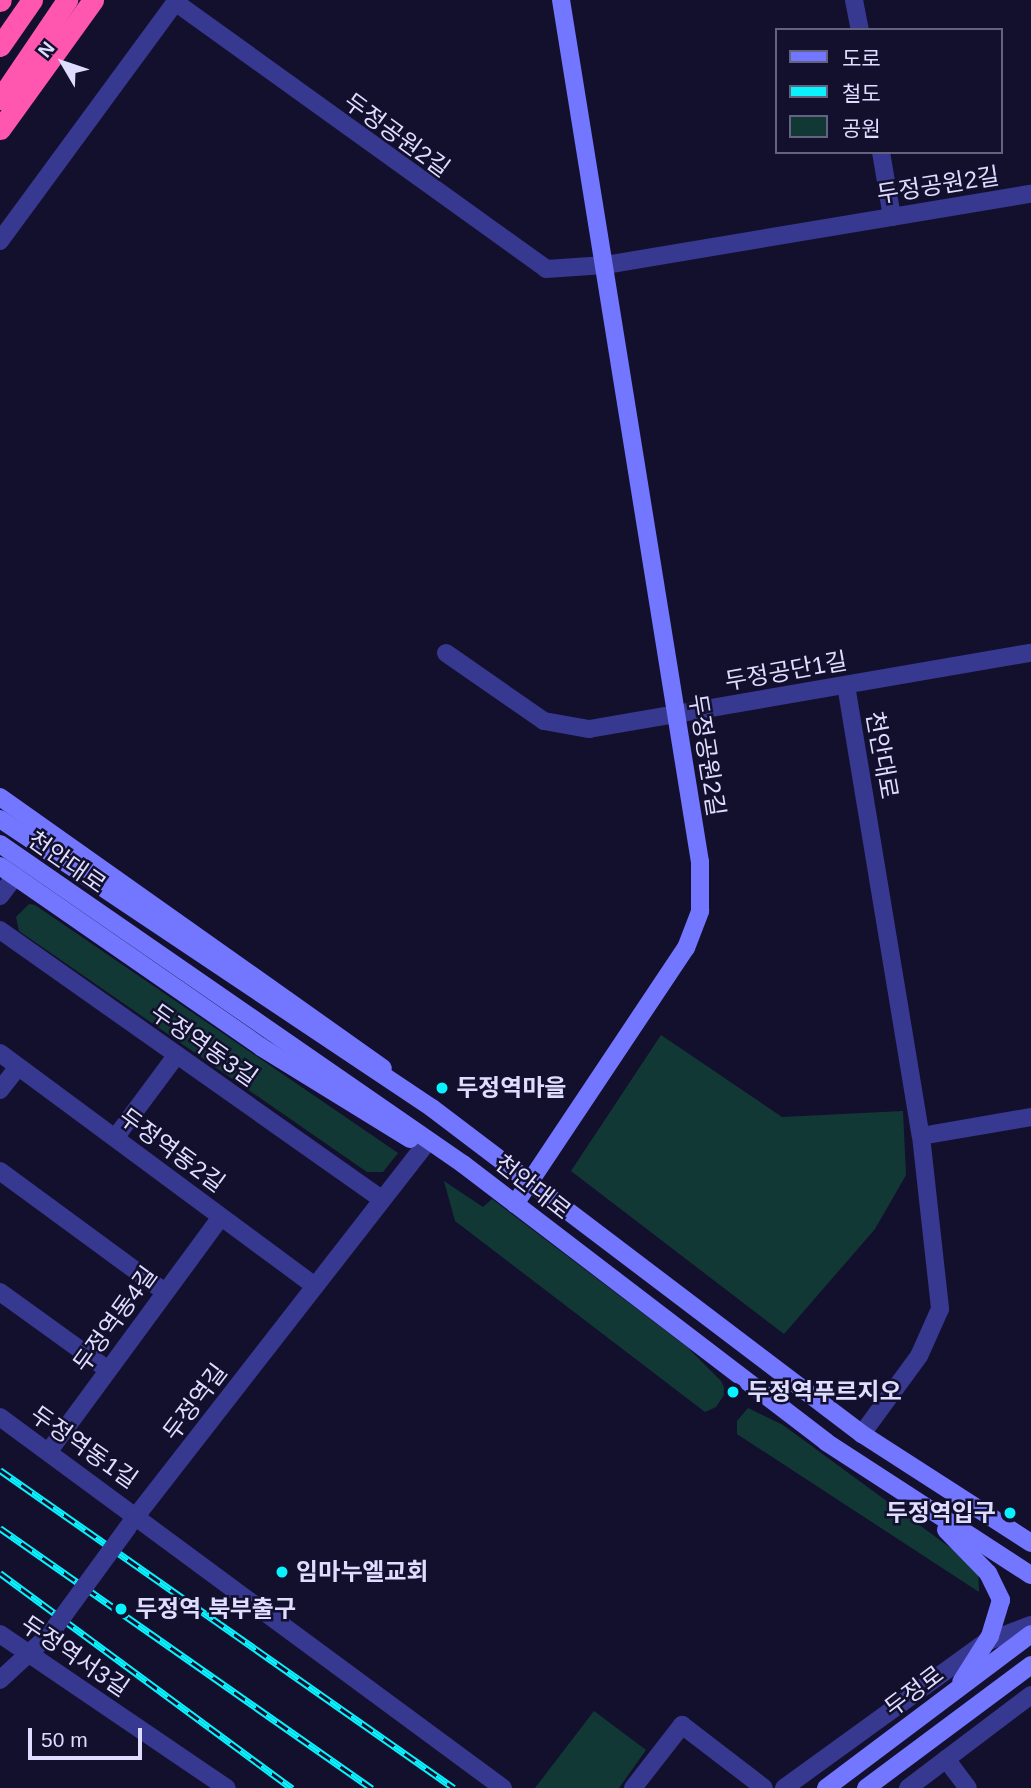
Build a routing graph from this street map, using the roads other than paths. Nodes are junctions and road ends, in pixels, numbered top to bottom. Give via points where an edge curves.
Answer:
1 (32, 0) edge
2 (67, 0) edge
3 (93, 0) edge
4 (561, 0) edge
5 (854, 0) edge
6 (176, 1) edge
7 (860, 28) edge
8 (0, 46) edge
9 (0, 99) edge
10 (0, 129) edge
11 (881, 154) edge
12 (1031, 194) edge
13 (892, 217) junction
14 (0, 241) edge
15 (605, 265) junction
16 (446, 653) dead end
17 (1031, 653) edge
18 (846, 685) junction
19 (675, 714) junction
20 (0, 797) edge
21 (0, 820) edge
22 (0, 844) edge
23 (7, 871) edge
24 (0, 896) edge
25 (0, 930) edge
26 (0, 1053) edge
27 (176, 1056) junction
28 (18, 1067) junction
29 (0, 1090) edge
30 (432, 1108) junction
31 (1031, 1117) edge
32 (921, 1136) junction
33 (115, 1138) junction
34 (423, 1147) junction
35 (463, 1164) junction
36 (0, 1171) edge
37 (530, 1181) junction
38 (382, 1199) junction
39 (515, 1204) junction
40 (221, 1217) junction
41 (315, 1286) junction
42 (0, 1292) edge
43 (165, 1292) junction
44 (108, 1370) junction
45 (0, 1417) edge
46 (862, 1434) junction
47 (49, 1451) junction
48 (926, 1510) junction
49 (133, 1522) junction
50 (1031, 1543) edge
51 (1031, 1575) edge
52 (1031, 1625) edge
53 (0, 1634) edge
54 (1031, 1634) edge
55 (986, 1642) junction
56 (30, 1656) junction
57 (1031, 1665) edge
58 (1031, 1673) edge
59 (0, 1680) edge
60 (997, 1690) junction
61 (954, 1692) junction
62 (1031, 1695) edge
63 (946, 1759) junction
64 (227, 1788) edge
65 (503, 1788) edge
66 (633, 1788) edge
67 (764, 1788) edge
68 (784, 1788) edge
69 (826, 1788) edge
70 (866, 1788) edge
71 (908, 1788) edge
72 (968, 1788) edge

1 - 8 highway
2 - 9 highway
3 - 10 highway
4 - 15 main road, 두정공원2길
5 - 7 street
6 - 14 street
6 - 15 street, 두정공원2길 via 546,269
11 - 13 street
12 - 13 street, 두정공원2길
13 - 15 street, 두정공원2길
15 - 19 main road, 두정공원2길
16 - 19 street, 두정공단1길 via 563,729
17 - 18 street, 두정공단1길
18 - 19 street, 두정공단1길
18 - 32 street, 천안대로
19 - 37 main road, 두정공원2길 via 699,862 700,911 686,948
20 - 30 main road via 326,1022
21 - 30 main road, 천안대로
22 - 35 main road, 천안대로
23 - 24 street
23 - 34 main road via 261,1047
25 - 27 street, 두정역동3길
26 - 28 street, 두정역동2길
27 - 33 street
27 - 38 street, 두정역동3길
28 - 29 street
28 - 33 street, 두정역동2길
30 - 37 main road, 천안대로
31 - 32 street
32 - 46 street, 천안대로 via 940,1309 919,1356
33 - 40 street, 두정역동2길
34 - 35 main road
34 - 38 street, 두정역길
35 - 39 main road, 천안대로
36 - 43 street
37 - 39 main road, 두정공원2길
37 - 46 main road, 천안대로
38 - 41 street, 두정역길
39 - 48 main road, 천안대로
40 - 41 street, 두정역동2길
40 - 43 street, 두정역동4길
41 - 49 street, 두정역길
42 - 44 street
43 - 44 street, 두정역동4길
44 - 47 street, 두정역동4길
45 - 47 street, 두정역동1길
46 - 50 main road, 천안대로
47 - 49 street, 두정역동1길
48 - 51 main road, 천안대로
48 - 55 main road via 998,1591 1000,1608
49 - 56 street, 두정역길, bridge
49 - 65 street, 두정역동1길
52 - 55 street
53 - 56 street, 두정역서3길
54 - 61 main road, 두정로
55 - 61 main road
55 - 68 street
56 - 59 street, 두정역길
56 - 64 street, 두정역서3길
57 - 60 main road, 두정로
58 - 60 main road
60 - 70 main road, 두정로
61 - 69 main road, 두정로
62 - 63 street
63 - 71 street
63 - 72 street
66 - 67 street via 682,1725

